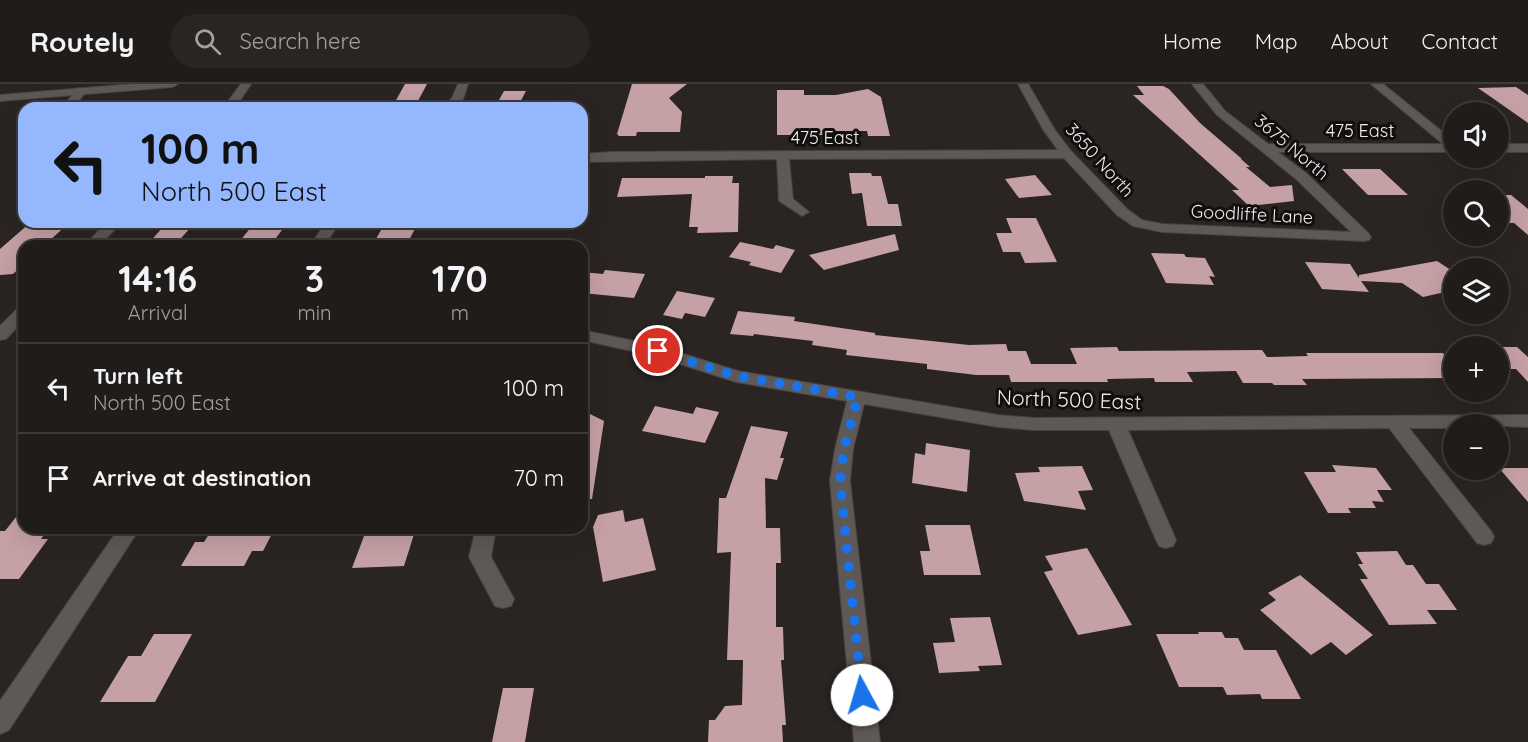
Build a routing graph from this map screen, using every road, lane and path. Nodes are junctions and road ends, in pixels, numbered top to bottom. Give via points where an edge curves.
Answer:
1 (173, 84) edge
2 (246, 84) edge
3 (463, 84) edge
4 (1023, 84) edge
5 (1197, 84) edge
6 (1376, 84) edge
7 (149, 85) edge
8 (81, 91) junction
9 (0, 98) edge
10 (73, 102) edge
11 (233, 102) edge
12 (454, 102) edge
13 (1443, 138) edge
14 (1443, 147) edge
15 (1266, 148) junction
16 (1509, 148) edge
17 (1528, 148) edge
18 (1067, 154) junction
19 (783, 155) junction
20 (588, 158) edge
21 (802, 212) dead end
22 (1138, 223) joint
23 (109, 228) edge
24 (1364, 237) joint
25 (97, 240) edge
26 (18, 317) edge
27 (0, 335) edge
28 (588, 336) edge
29 (858, 397) junction
30 (1528, 422) edge
31 (1395, 423) junction
32 (1116, 424) junction
33 (126, 534) edge
34 (485, 534) edge
35 (1484, 537) dead end
36 (1166, 540) dead end
37 (503, 599) dead end
38 (0, 722) edge
39 (867, 742) edge

1 - 7 street
2 - 11 street
3 - 12 street
4 - 18 street, 3650 North
5 - 15 street, 3675 North via 1221,112
6 - 13 street
7 - 8 street
8 - 9 street
8 - 10 street
14 - 15 street, 475 East
15 - 24 street, 3675 North
16 - 17 street
18 - 19 street, 475 East
18 - 22 street, 3650 North via 1122,213
19 - 20 street, 475 East
19 - 21 street via 786,201
22 - 24 street, Goodliffe Lane via 1162,228
23 - 25 street
26 - 27 street
28 - 29 street, North 500 East via 658,351 736,376
29 - 32 street, North 500 East via 998,422
29 - 39 street via 840,481
30 - 31 street, North 500 East
31 - 32 street, North 500 East
31 - 35 street
32 - 36 street
33 - 38 street
34 - 37 street via 480,557

